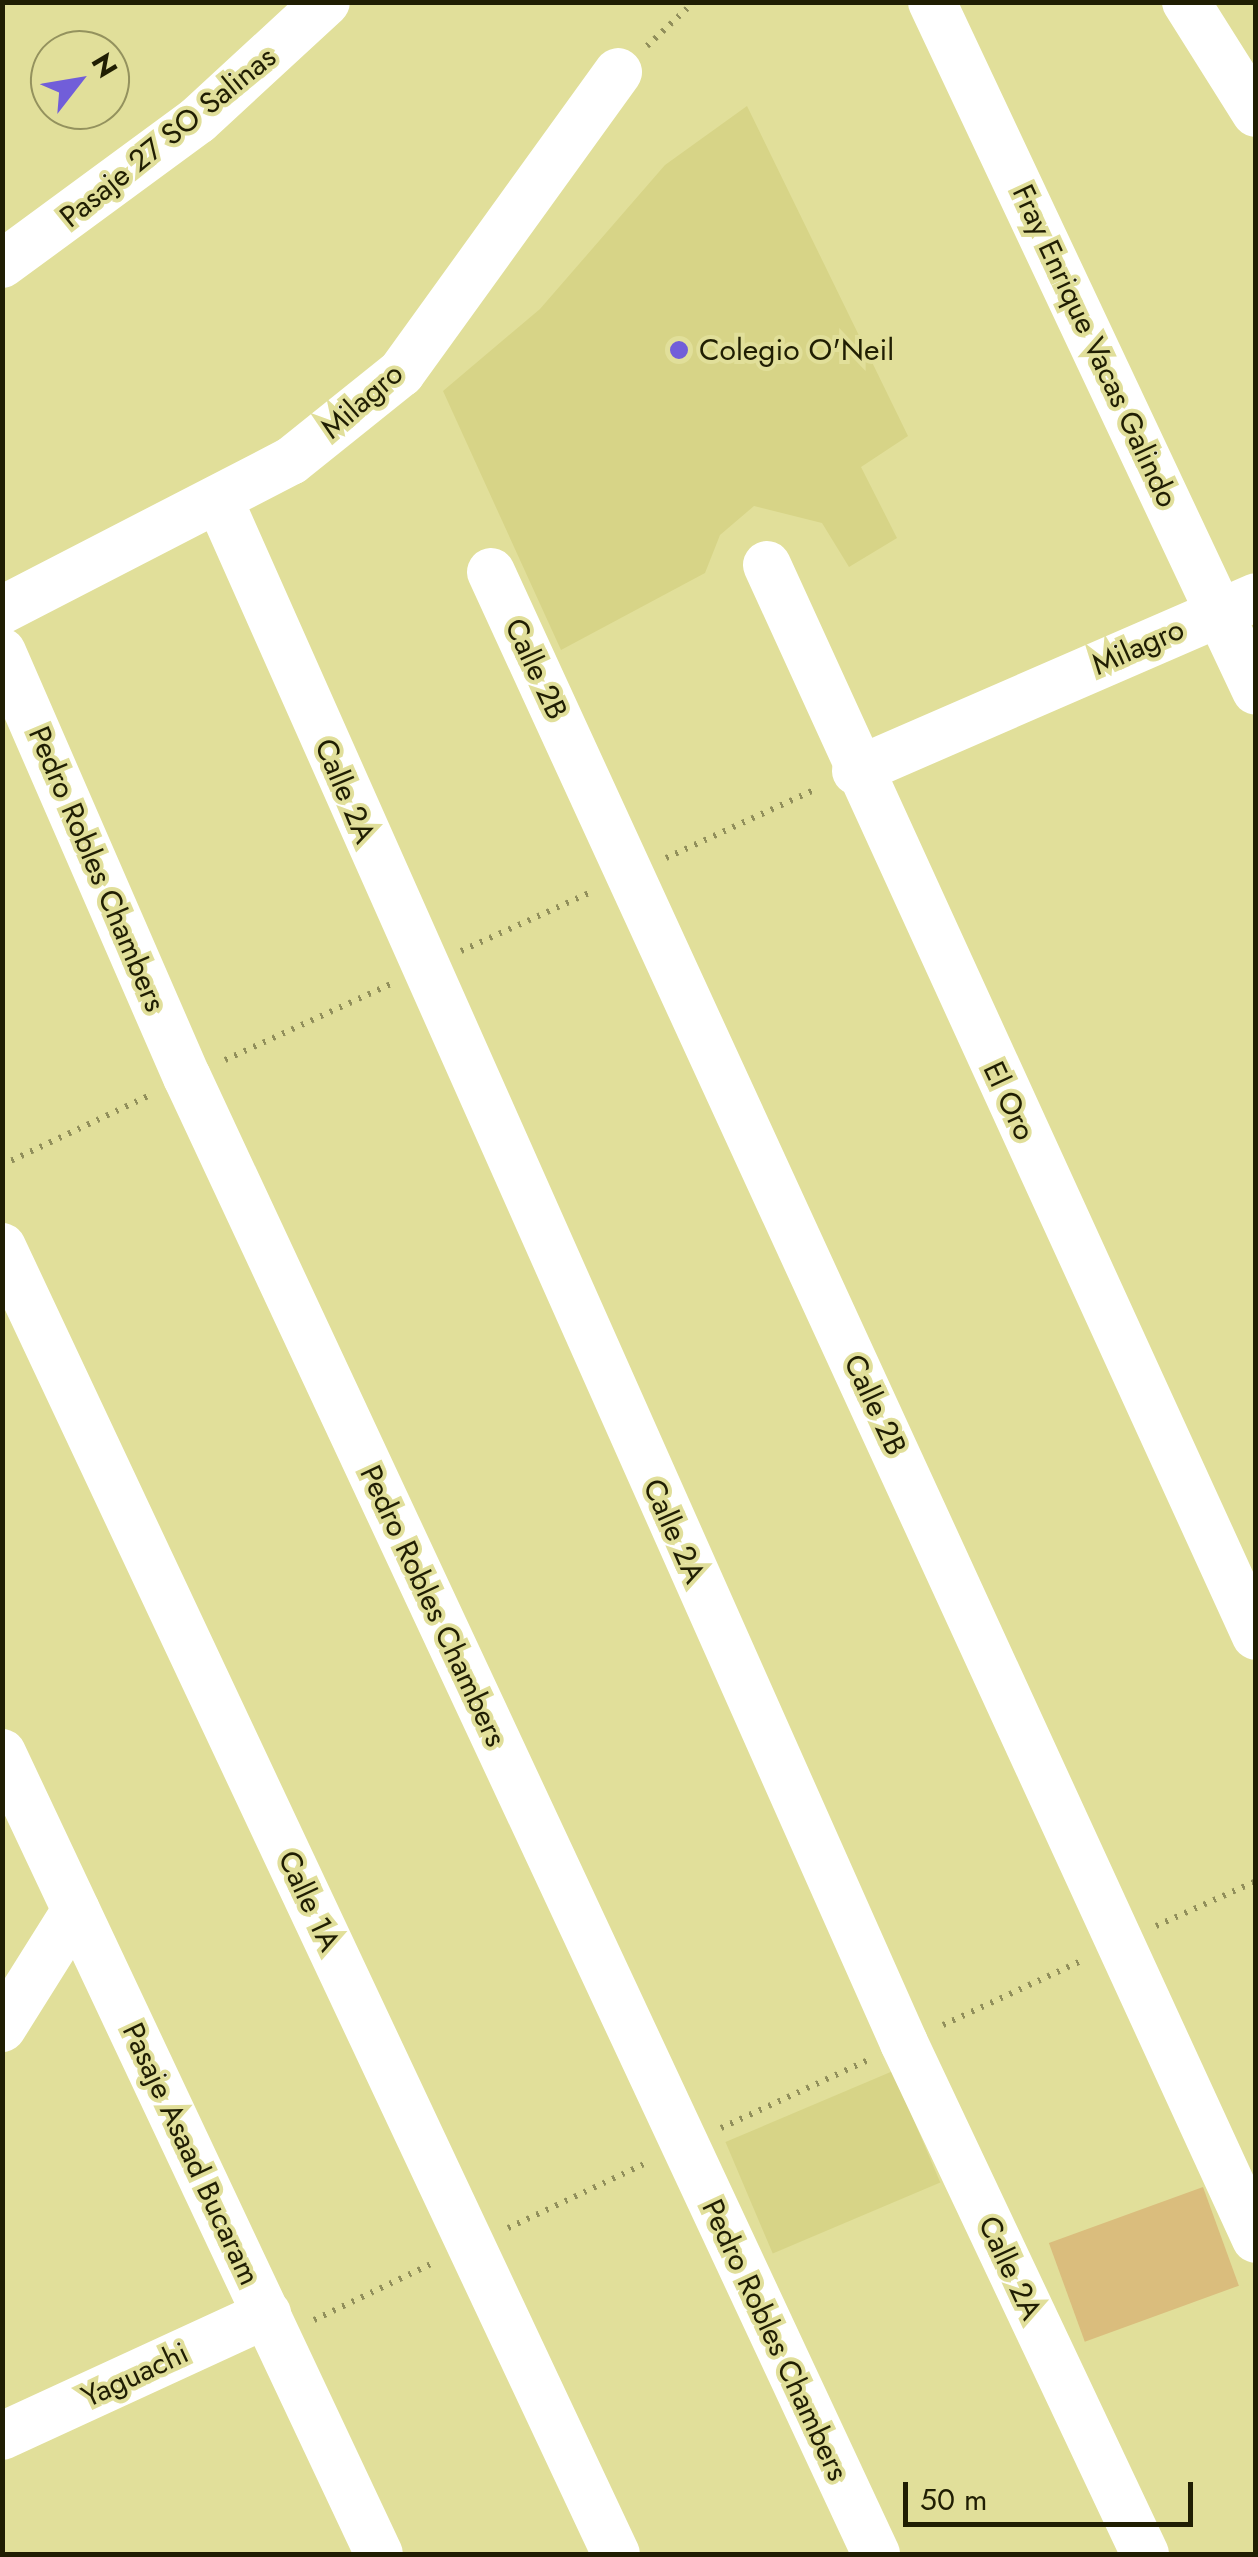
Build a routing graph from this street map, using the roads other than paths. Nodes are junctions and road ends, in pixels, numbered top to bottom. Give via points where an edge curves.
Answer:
1 (326, 2) edge
2 (932, 2) edge
3 (1186, 2) edge
4 (618, 72) road end
5 (1256, 113) edge
6 (2, 264) edge
7 (219, 500) junction
8 (767, 565) dead end
9 (491, 572) dead end
10 (1238, 604) edge
11 (2, 610) edge
12 (2, 652) edge
13 (1256, 690) edge
14 (856, 771) junction
15 (2, 1247) edge
16 (1256, 1636) edge
17 (2, 1753) edge
18 (76, 1910) junction
19 (2, 2028) edge
20 (1256, 2239) edge
21 (272, 2326) junction
22 (2, 2436) edge
23 (379, 2554) edge
24 (616, 2554) edge
25 (876, 2554) edge
26 (1144, 2554) edge

1 - 6 street, Pasaje 27 SO Salinas via 198,120
2 - 10 street, Fray Enrique Vacas Galindo
3 - 5 street
4 - 7 street, Milagro via 400,373 291,461
7 - 11 street, Milagro
7 - 26 street, Calle 2A via 904,2043
8 - 14 street, El Oro
9 - 20 street, Calle 2B
10 - 13 street, Fray Enrique Vacas Galindo
10 - 14 street, Milagro
12 - 25 street, Pedro Robles Chambers via 187,1078
14 - 16 street, El Oro
15 - 24 street, Calle 1A
17 - 18 street, Pasaje Asaad Bucaram
18 - 19 street
18 - 21 street, Pasaje Asaad Bucaram
21 - 22 street, Yaguachi
21 - 23 street, Pasaje Asaad Bucaram

